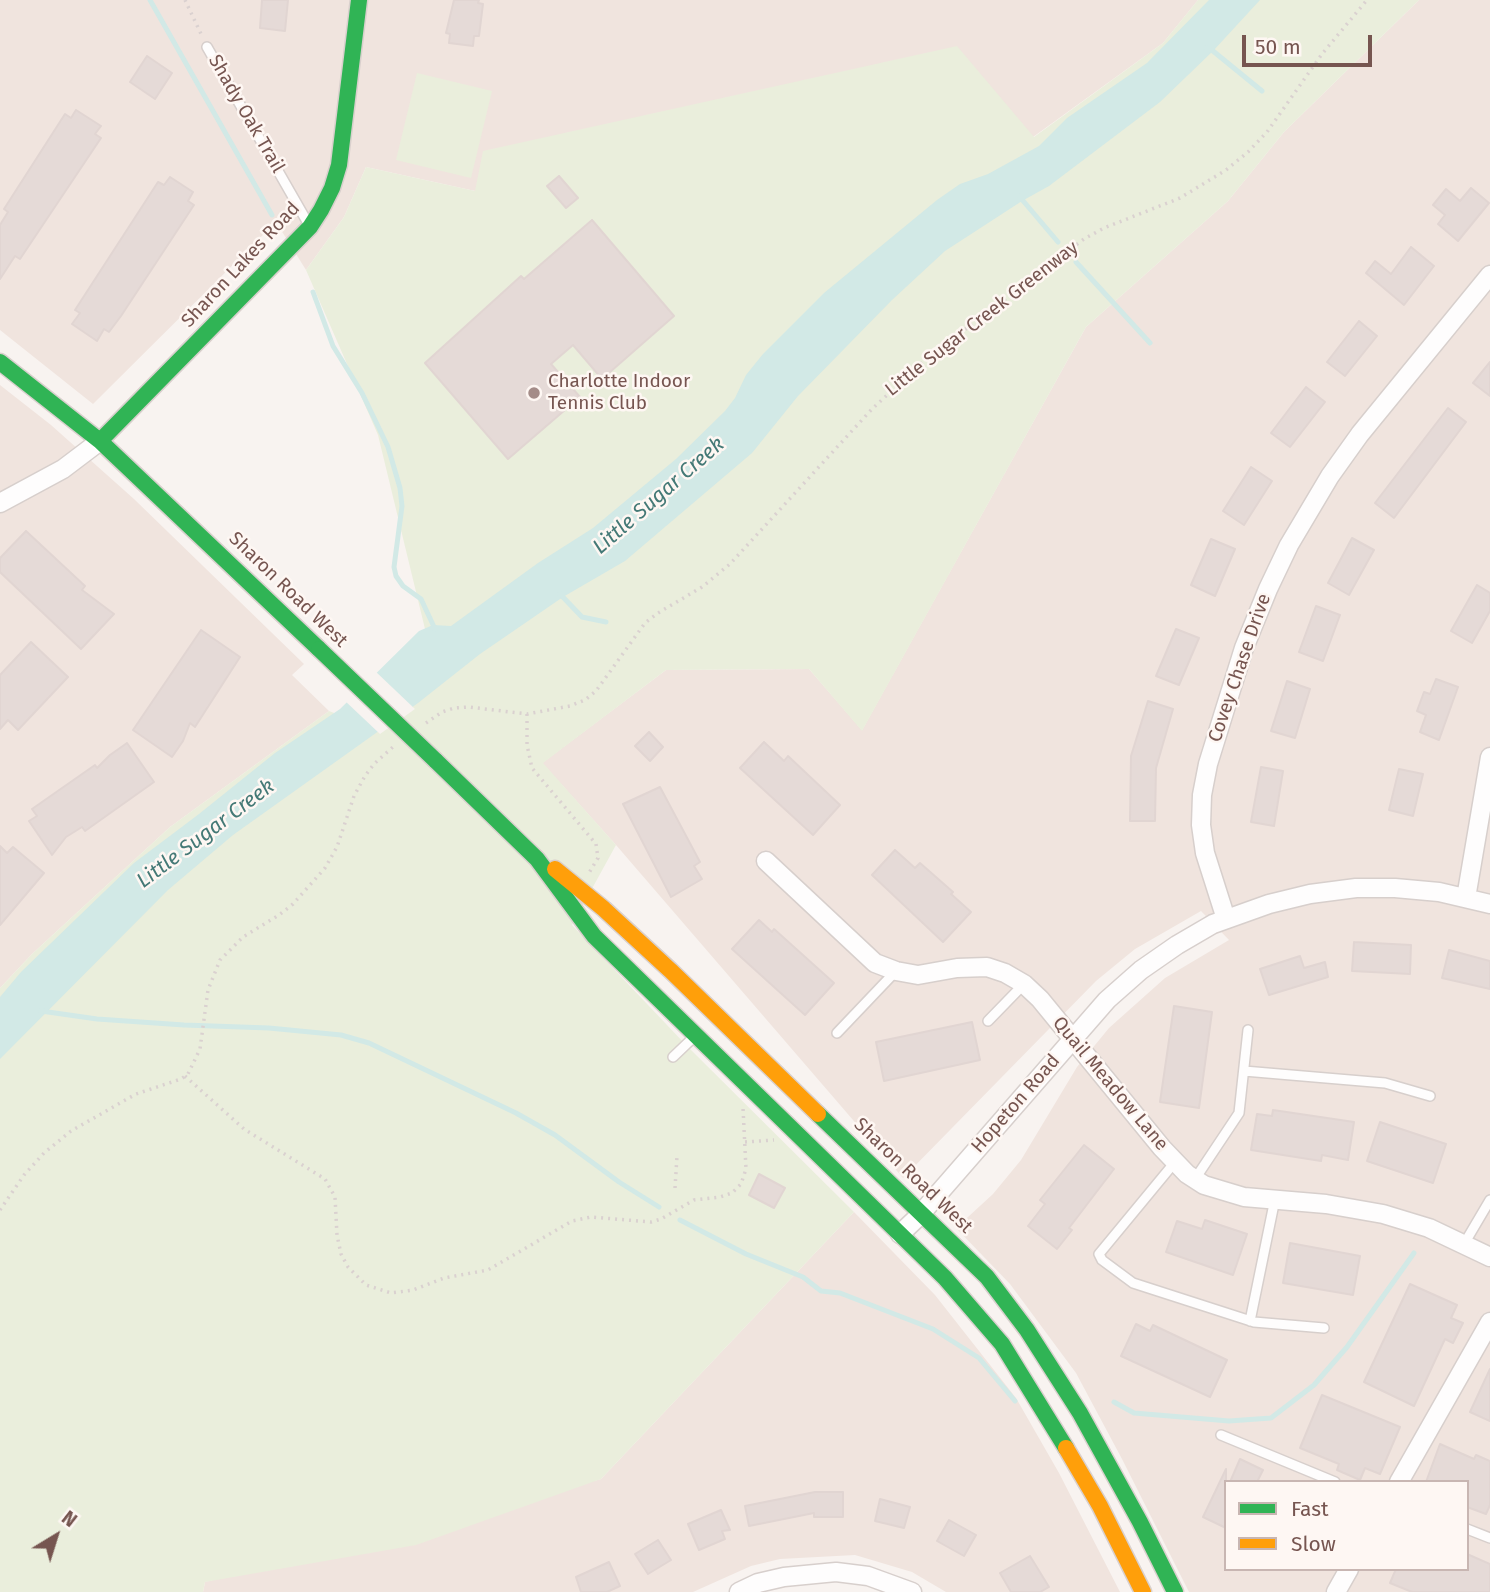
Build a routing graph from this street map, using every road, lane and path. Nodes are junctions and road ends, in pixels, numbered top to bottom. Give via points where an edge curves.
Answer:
1 (185, 0) edge
2 (359, 0) edge
3 (1367, 0) edge
4 (207, 47) joint
5 (310, 227) junction
6 (1490, 275) edge
7 (0, 362) edge
8 (100, 441) junction
9 (0, 503) edge
10 (506, 713) dead end
11 (527, 714) junction
12 (1490, 757) edge
13 (342, 834) dead end
14 (537, 859) junction
15 (766, 861) dead end
16 (588, 873) dead end
17 (1466, 898) junction
18 (1490, 904) edge
19 (1226, 919) junction
20 (896, 971) junction
21 (1024, 984) junction
22 (988, 1021) dead end
23 (1248, 1030) dead end
24 (836, 1033) dead end
25 (696, 1034) junction
26 (1073, 1038) junction
27 (673, 1058) dead end
28 (1244, 1071) junction
29 (185, 1076) junction
30 (1430, 1096) dead end
31 (742, 1100) dead end
32 (783, 1139) dead end
33 (744, 1142) junction
34 (677, 1156) dead end
35 (1175, 1162) junction
36 (1195, 1179) junction
37 (675, 1188) dead end
38 (1275, 1199) junction
39 (1490, 1200) edge
40 (0, 1210) edge
41 (921, 1214) junction
42 (900, 1234) junction
43 (1464, 1244) junction
44 (1490, 1257) edge
45 (1250, 1321) junction
46 (1490, 1322) edge
47 (1324, 1328) dead end
48 (1485, 1340) edge
49 (1221, 1435) dead end
50 (1330, 1480) edge
51 (1400, 1480) edge
52 (1469, 1530) edge
53 (1490, 1538) edge
54 (1348, 1571) edge
55 (739, 1592) edge
56 (912, 1592) edge
57 (1143, 1592) edge
58 (1175, 1592) edge
59 (1336, 1592) edge

1 - 4 path, Shady Oak Trail
2 - 5 main road, Sharon Lakes Road via 339,165
3 - 11 path, Little Sugar Creek Greenway via 1266,132 1237,161 1180,198 1084,239 956,335 890,390 715,577 646,623 590,696 570,706
4 - 5 lane, Shady Oak Trail
5 - 8 main road, Sharon Lakes Road
6 - 19 street, Covey Chase Drive via 1330,475 1268,589 1244,648 1202,795 1205,853
7 - 8 main road, Sharon Road West
8 - 9 street via 63,469
8 - 14 main road, Sharon Road West, bridge
10 - 11 path, Little Sugar Creek Greenway
11 - 16 path via 532,768 596,844 598,858
12 - 17 street
13 - 29 path via 325,868 293,904 243,937 220,960 210,981 201,1044
14 - 25 main road, Sharon Road West via 594,936
14 - 41 main road, Sharon Road West via 560,872 660,961
15 - 20 street, Quail Meadow Lane via 865,955
17 - 18 street, Hopeton Road
17 - 19 street, Hopeton Road via 1395,888 1356,888 1310,894
19 - 26 street, Hopeton Road via 1141,970
20 - 21 street, Quail Meadow Lane via 918,975 977,966
20 - 24 lane
21 - 22 lane
21 - 26 street, Quail Meadow Lane
23 - 28 lane
25 - 27 lane
25 - 42 main road, Sharon Road West
26 - 35 street, Quail Meadow Lane
26 - 41 street, Hopeton Road
28 - 30 lane via 1385,1083
28 - 36 lane via 1238,1113
29 - 33 path via 244,1129 325,1179 335,1197 337,1235 348,1267 366,1285 391,1293 488,1270 572,1221 601,1217 651,1222 689,1202 725,1196 744,1178
29 - 40 path via 145,1090 77,1127 33,1164
31 - 33 path
32 - 33 path
34 - 37 path
35 - 36 street, Quail Meadow Lane
35 - 45 lane via 1099,1254 1133,1283
36 - 38 street, Quail Meadow Lane via 1230,1194
38 - 43 street, Quail Meadow Lane via 1382,1214
38 - 45 lane
39 - 43 lane
41 - 42 street, Hopeton Road
41 - 58 main road, Sharon Road West via 987,1277 1027,1330 1080,1413
42 - 57 main road, Sharon Road West via 1002,1344 1100,1506
43 - 44 street, Quail Meadow Lane
45 - 47 lane
46 - 48 street
48 - 51 street
49 - 50 lane
52 - 53 lane
54 - 59 street
55 - 56 street via 784,1577 836,1572 868,1576

